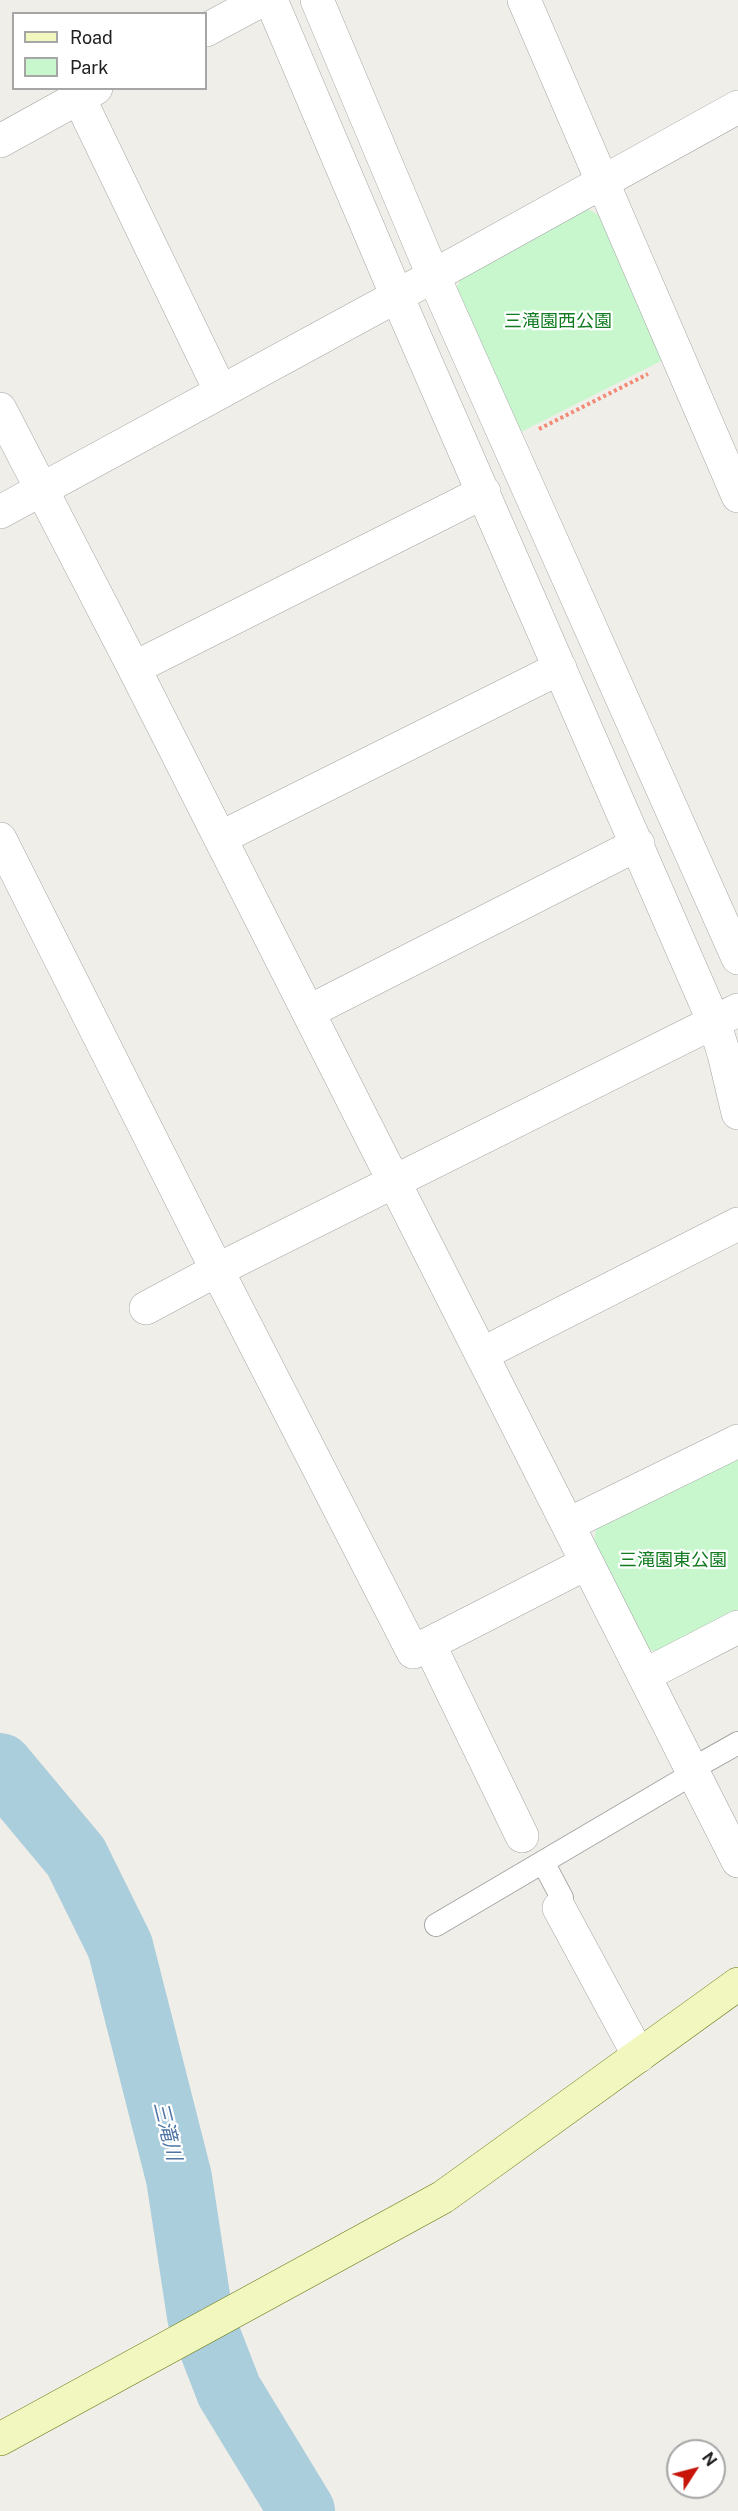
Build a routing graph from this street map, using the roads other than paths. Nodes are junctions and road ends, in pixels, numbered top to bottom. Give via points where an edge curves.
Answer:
1 (262, 0) edge
2 (271, 0) edge
3 (317, 0) edge
4 (524, 0) edge
5 (207, 29) edge
6 (87, 93) edge
7 (738, 107) edge
8 (0, 141) edge
9 (601, 182) junction
10 (433, 275) junction
11 (397, 296) junction
12 (221, 392) junction
13 (0, 409) edge
14 (42, 489) junction
15 (484, 492) junction
16 (738, 496) edge
17 (0, 512) edge
18 (134, 668) junction
19 (560, 668) junction
20 (220, 838) junction
21 (0, 839) edge
22 (638, 844) junction
23 (738, 958) edge
24 (308, 1011) junction
25 (726, 1016) edge
26 (738, 1113) edge
27 (394, 1182) junction
28 (738, 1224) edge
29 (217, 1270) junction
30 (146, 1308) dead end
31 (483, 1353) junction
32 (738, 1441) edge
33 (569, 1524) junction
34 (586, 1563) junction
35 (738, 1626) edge
36 (429, 1644) junction
37 (645, 1675) junction
38 (738, 1743) edge
39 (693, 1771) junction
40 (522, 1836) dead end
41 (738, 1861) edge
42 (543, 1862) junction
43 (559, 1908) joint
44 (436, 1925) dead end
45 (738, 1984) edge
46 (639, 2056) junction
47 (1, 2439) edge

1 - 5 street
2 - 11 street
3 - 10 street
4 - 9 street
6 - 8 street
6 - 12 street
7 - 9 street
9 - 10 street
9 - 16 street
10 - 11 street
10 - 23 street
11 - 12 street
11 - 15 street
12 - 14 street
13 - 14 street
14 - 17 street
14 - 18 street
15 - 18 street
15 - 19 street
18 - 20 street
19 - 20 street
19 - 22 street
20 - 24 street
21 - 29 street
22 - 24 street
22 - 25 street
24 - 27 street
25 - 26 street via 724,1054
25 - 27 street
27 - 29 street
27 - 31 street
28 - 31 street
29 - 30 street
29 - 36 street via 413,1652
31 - 33 street
32 - 33 street
33 - 34 street
34 - 36 street
34 - 37 street
35 - 37 street
36 - 40 street
37 - 39 street
38 - 39 lane
39 - 41 street
39 - 42 lane
42 - 43 lane via 562,1898
42 - 44 lane
43 - 46 street
45 - 46 street
46 - 47 street via 443,2197

